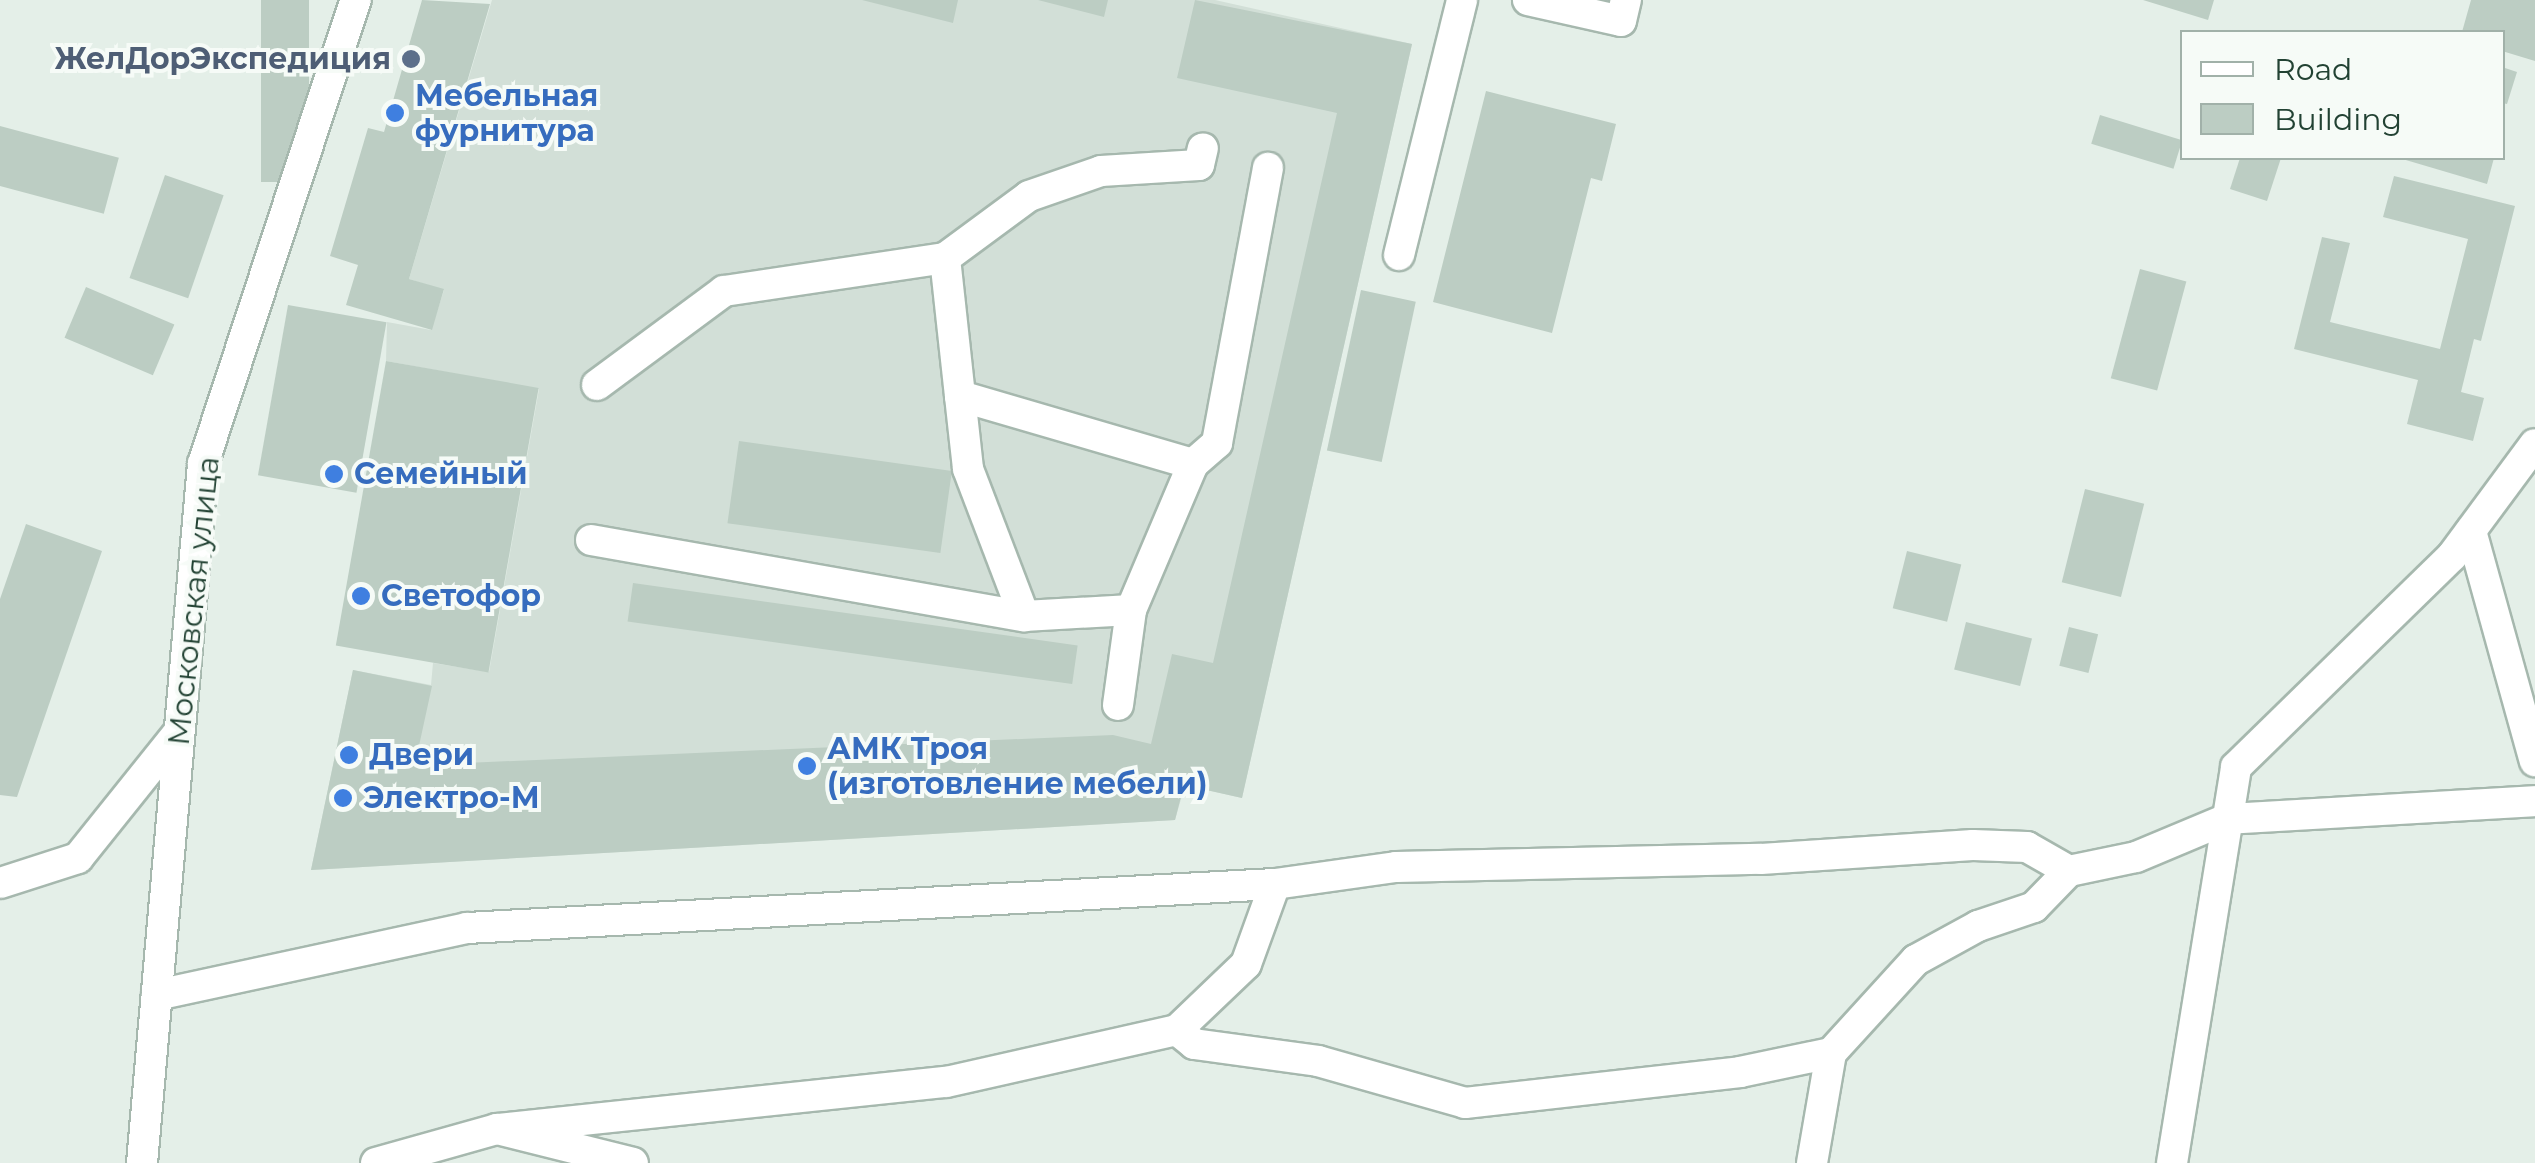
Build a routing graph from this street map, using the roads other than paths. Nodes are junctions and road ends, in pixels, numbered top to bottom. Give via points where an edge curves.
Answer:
1 (356, 0) edge
2 (1462, 0) edge
3 (1528, 0) edge
4 (1626, 0) edge
5 (1204, 148) dead end
6 (1268, 168) dead end
7 (1399, 255) dead end
8 (945, 258) junction
9 (597, 385) dead end
10 (960, 396) junction
11 (2535, 444) edge
12 (1193, 464) junction
13 (2471, 531) junction
14 (592, 540) dead end
15 (1131, 610) junction
16 (1024, 616) junction
17 (1118, 705) dead end
18 (179, 732) junction
19 (2535, 760) edge
20 (2535, 801) edge
21 (2227, 820) junction
22 (2069, 871) junction
23 (0, 883) edge
24 (1275, 884) junction
25 (156, 995) junction
26 (1177, 1030) junction
27 (1830, 1053) junction
28 (497, 1129) junction
29 (581, 1157) edge
30 (142, 1163) edge
31 (376, 1163) edge
32 (632, 1163) edge
33 (1812, 1163) edge
34 (2172, 1163) edge

1 - 18 street, Московская улица via 203,464
2 - 7 street
3 - 4 street via 1621,21
5 - 8 street via 1198,165 1101,171 1029,196
6 - 12 street via 1217,443
8 - 9 street via 724,291
8 - 10 street
10 - 12 street
10 - 16 street via 968,469
11 - 13 street
12 - 15 street
13 - 19 street
13 - 21 street via 2236,767
14 - 16 street
15 - 16 street
15 - 17 street
18 - 23 street via 78,858
18 - 25 street, Московская улица
20 - 21 street
21 - 22 street via 2136,857
21 - 34 street
22 - 24 street via 2026,847 1973,845 1761,860 1396,867
22 - 27 street via 2034,907 1978,926 1916,960
24 - 25 street via 467,928
24 - 26 street via 1246,964
25 - 30 street, Московская улица
26 - 27 street via 1194,1044 1318,1061 1464,1103 1740,1072
26 - 28 street via 946,1082
27 - 33 street
28 - 29 street
28 - 31 street
29 - 32 street

